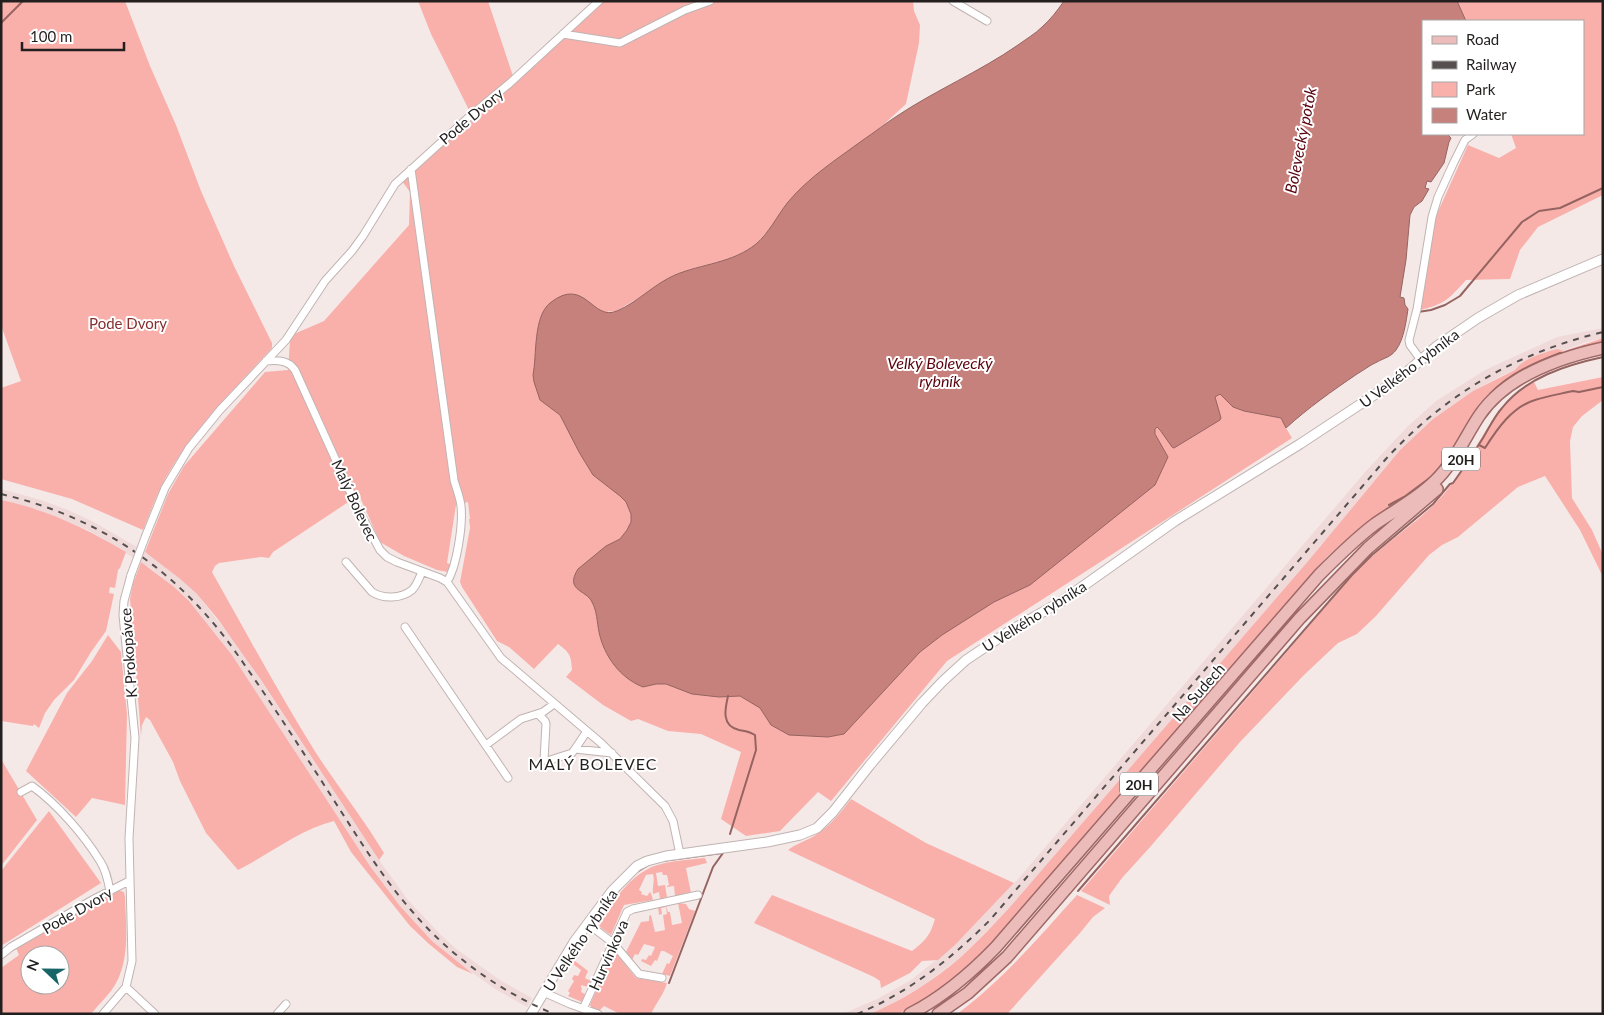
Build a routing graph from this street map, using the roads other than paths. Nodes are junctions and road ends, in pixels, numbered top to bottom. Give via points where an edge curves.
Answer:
1 (598, 1) edge
2 (710, 1) edge
3 (954, 1) edge
4 (987, 21) dead end
5 (563, 34) junction
6 (1472, 135) edge
7 (411, 169) junction
8 (1603, 259) edge
9 (1603, 348) edge
10 (1419, 358) junction
11 (266, 361) junction
12 (1506, 389) junction
13 (346, 562) dead end
14 (422, 572) junction
15 (448, 582) junction
16 (405, 627) dead end
17 (554, 704) junction
18 (538, 714) junction
19 (587, 731) junction
20 (486, 744) junction
21 (575, 749) junction
22 (612, 753) junction
23 (508, 778) dead end
24 (21, 792) dead end
25 (680, 854) junction
26 (129, 881) junction
27 (110, 890) junction
28 (698, 895) dead end
29 (588, 924) junction
30 (613, 943) junction
31 (1, 955) edge
32 (662, 978) dead end
33 (126, 987) junction
34 (543, 992) junction
35 (286, 1004) dead end
36 (583, 1009) junction
37 (103, 1014) edge
38 (155, 1014) edge
39 (277, 1014) edge
40 (531, 1014) edge
41 (598, 1014) edge
42 (910, 1014) edge
43 (938, 1014) edge

1 - 5 street, Pode Dvory
2 - 5 street via 620,43
3 - 4 street
5 - 7 street, Pode Dvory
6 - 10 street, U Velkého rybníka via 1465,140 1454,162 1432,218 1409,340
7 - 11 street, Pode Dvory via 395,184 358,244 325,281 286,340
7 - 15 street via 454,480 461,506 454,570
8 - 10 street, U Velkého rybníka via 1508,300
9 - 12 main road, Na Sudech / 20H via 1538,369
10 - 25 street, U Velkého rybníka via 1400,378 1175,521 1062,601 966,660 922,703 818,828 767,842
11 - 14 street, Malý Bolevec via 282,361 295,370 380,550 387,557
11 - 26 street, K Prokopávce, bridge via 189,448 165,488 124,601 134,738
12 - 42 main road, Na Sudech / 20H via 1483,412 1453,460 1434,482 1375,524 1311,584 996,947 959,982
12 - 43 main road, Na Sudech / 20H via 1442,484 1352,564 1300,618 1007,957 968,993
13 - 14 street via 372,592 387,597 411,590
14 - 15 street, Malý Bolevec
15 - 17 street via 501,658
16 - 20 street
17 - 18 street
17 - 19 street
18 - 20 street via 521,719
18 - 21 street via 546,721 544,760 572,753
19 - 21 street
19 - 22 street
20 - 23 street
21 - 22 street
22 - 25 street via 665,806 673,821
24 - 27 street via 32,786 48,797 72,823 100,861
25 - 29 street, U Velkého rybníka via 637,866 612,891
26 - 27 street, Pode Dvory
26 - 33 street, K Prokopávce via 132,961
27 - 31 street, Pode Dvory
28 - 30 street, Hurvínkova via 630,910
29 - 30 street
29 - 34 street, U Velkého rybníka
30 - 32 street via 639,974
30 - 36 street, Hurvínkova
33 - 37 street, K Prokopávce
33 - 38 street
34 - 36 street
34 - 40 street, U Velkého rybníka
35 - 39 street
36 - 41 street

